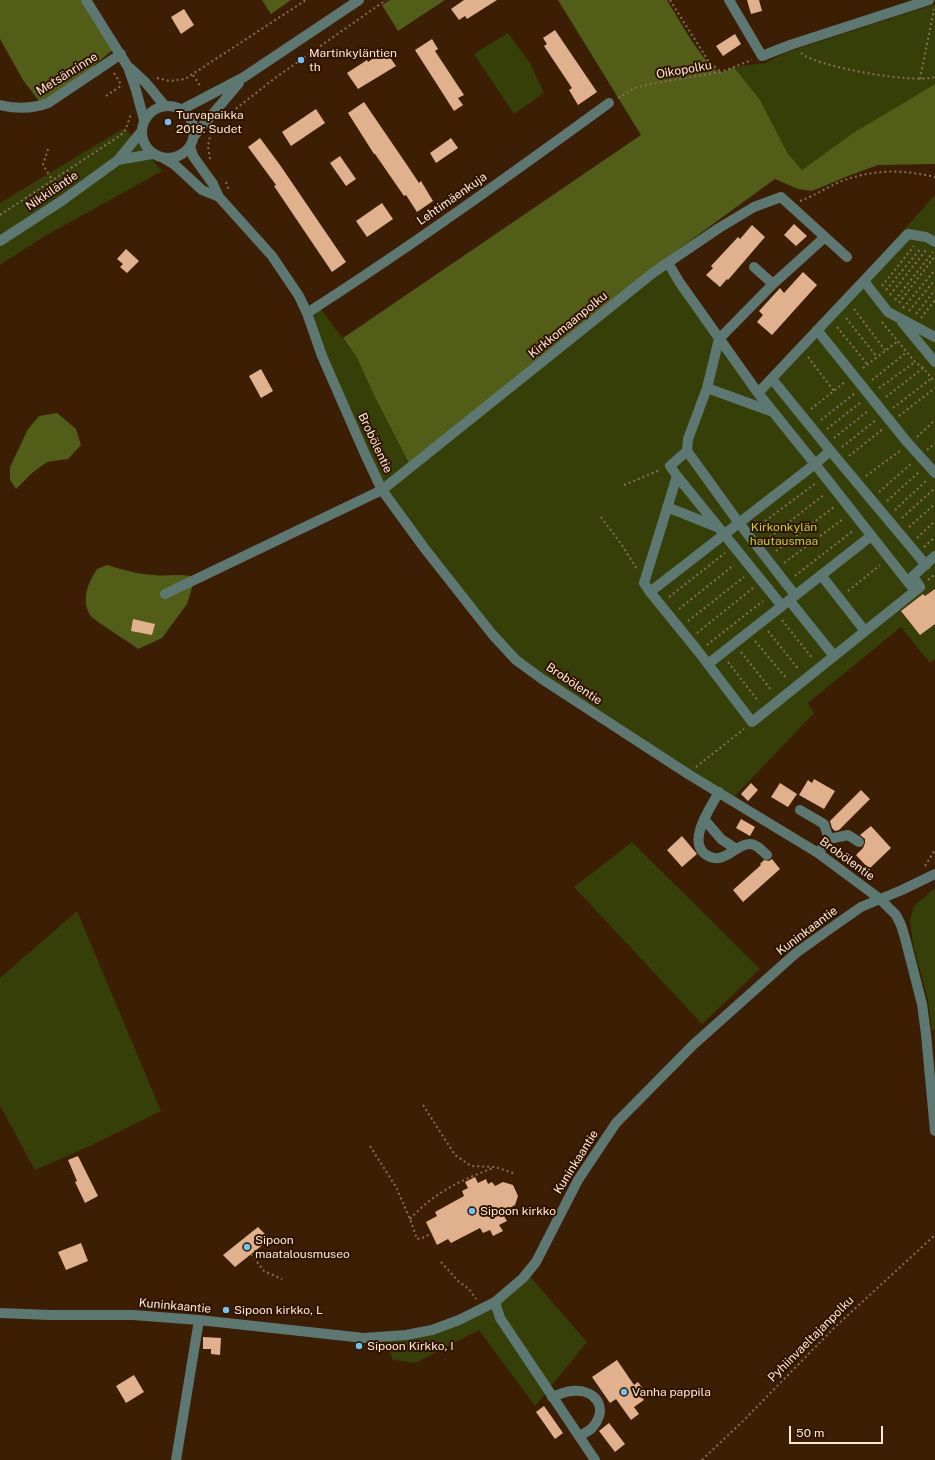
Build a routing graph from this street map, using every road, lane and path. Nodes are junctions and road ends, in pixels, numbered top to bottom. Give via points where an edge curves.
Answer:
1 (86, 0) edge
2 (306, 0) edge
3 (359, 0) edge
4 (386, 0) edge
5 (670, 0) edge
6 (728, 0) edge
7 (932, 3) edge
8 (796, 43) junction
9 (121, 54) junction
10 (762, 56) junction
11 (108, 63) junction
12 (128, 67) junction
13 (721, 72) junction
14 (193, 75) junction
15 (155, 77) dead end
16 (935, 77) edge
17 (244, 78) junction
18 (920, 79) junction
19 (122, 85) junction
20 (202, 88) dead end
21 (125, 91) dead end
22 (106, 96) dead end
23 (609, 103) joint
24 (0, 105) edge
25 (165, 106) junction
26 (131, 110) dead end
27 (181, 110) junction
28 (228, 115) dead end
29 (144, 120) junction
30 (141, 132) junction
31 (212, 132) dead end
32 (192, 141) junction
33 (48, 149) dead end
34 (152, 154) junction
35 (163, 158) junction
36 (118, 160) junction
37 (210, 160) dead end
38 (935, 176) edge
39 (224, 179) dead end
40 (53, 181) junction
41 (781, 196) junction
42 (222, 201) junction
43 (0, 215) edge
44 (825, 238) junction
45 (0, 241) edge
46 (931, 242) edge
47 (935, 256) edge
48 (847, 257) dead end
49 (668, 263) junction
50 (754, 267) dead end
51 (935, 270) edge
52 (935, 280) edge
53 (864, 281) junction
54 (773, 284) junction
55 (882, 286) dead end
56 (886, 290) dead end
57 (935, 290) edge
58 (890, 295) dead end
59 (895, 300) dead end
60 (935, 300) edge
61 (899, 303) dead end
62 (903, 308) dead end
63 (854, 309) dead end
64 (908, 312) dead end
65 (307, 313) junction
66 (916, 314) dead end
67 (898, 317) junction
68 (846, 318) dead end
69 (878, 318) dead end
70 (921, 318) dead end
71 (837, 327) dead end
72 (817, 330) junction
73 (935, 337) edge
74 (719, 339) junction
75 (898, 341) junction
76 (885, 350) junction
77 (808, 357) dead end
78 (877, 357) junction
79 (915, 362) junction
80 (935, 362) edge
81 (867, 364) junction
82 (853, 375) junction
83 (772, 379) junction
84 (935, 382) edge
85 (707, 388) junction
86 (834, 391) junction
87 (758, 393) junction
88 (869, 395) junction
89 (773, 412) junction
90 (802, 416) junction
91 (935, 420) edge
92 (819, 436) junction
93 (909, 444) junction
94 (830, 450) junction
95 (687, 451) junction
96 (920, 457) junction
97 (815, 464) junction
98 (927, 464) junction
99 (670, 466) junction
100 (935, 473) edge
101 (677, 476) junction
102 (825, 477) junction
103 (857, 483) junction
104 (624, 485) dead end
105 (833, 488) junction
106 (935, 488) edge
107 (382, 490) junction
108 (870, 499) junction
109 (843, 500) junction
110 (935, 504) edge
111 (667, 507) junction
112 (878, 508) junction
113 (852, 512) junction
114 (601, 517) dead end
115 (887, 518) junction
116 (935, 521) edge
117 (739, 523) junction
118 (862, 524) junction
119 (894, 526) junction
120 (722, 531) junction
121 (748, 534) junction
122 (901, 535) junction
123 (871, 536) junction
124 (935, 537) edge
125 (909, 545) junction
126 (734, 546) junction
127 (758, 547) junction
128 (916, 554) junction
129 (935, 556) edge
130 (743, 558) junction
131 (767, 558) junction
132 (889, 558) junction
133 (926, 565) junction
134 (753, 570) junction
135 (776, 570) junction
136 (821, 575) junction
137 (762, 581) junction
138 (644, 583) junction
139 (786, 583) junction
140 (920, 587) junction
141 (650, 592) junction
142 (165, 594) dead end
143 (772, 594) junction
144 (839, 598) junction
145 (785, 603) junction
146 (660, 604) junction
147 (670, 616) junction
148 (762, 622) junction
149 (679, 628) junction
150 (865, 631) junction
151 (748, 633) junction
152 (689, 640) junction
153 (734, 643) junction
154 (698, 652) junction
155 (722, 654) junction
156 (834, 656) junction
157 (708, 664) junction
158 (820, 668) junction
159 (807, 679) junction
160 (794, 688) junction
161 (780, 700) junction
162 (766, 711) junction
163 (752, 722) junction
164 (688, 774) junction
165 (719, 792) junction
166 (800, 810) dead end
167 (704, 819) junction
168 (829, 839) junction
169 (859, 842) dead end
170 (736, 849) junction
171 (818, 853) junction
172 (767, 855) dead end
173 (935, 874) edge
174 (880, 899) junction
175 (931, 1034) edge
176 (423, 1105) dead end
177 (935, 1131) edge
178 (370, 1146) dead end
179 (494, 1167) junction
180 (516, 1174) dead end
181 (410, 1219) junction
182 (432, 1233) dead end
183 (935, 1234) edge
184 (251, 1254) dead end
185 (441, 1262) dead end
186 (282, 1279) dead end
187 (494, 1302) junction
188 (481, 1309) junction
189 (0, 1313) edge
190 (199, 1320) junction
191 (552, 1397) junction
192 (579, 1436) junction
193 (176, 1460) edge
194 (595, 1460) edge
195 (702, 1460) edge

1 - 9 street
2 - 14 path
3 - 17 street
4 - 28 path via 275,78
5 - 13 path via 709,62
6 - 10 street
7 - 8 street
7 - 18 path via 934,16
8 - 10 street
8 - 18 path via 802,54 825,64
9 - 11 street, Metsänrinne
9 - 12 street
10 - 13 path, Oikopolku
11 - 19 path
11 - 24 street, Metsänrinne via 48,103 17,109
12 - 25 street via 146,83
12 - 29 street
13 - 23 path, Oikopolku via 635,88
14 - 15 path via 170,81
14 - 20 path
16 - 18 path
17 - 27 street
17 - 32 street
19 - 21 path
19 - 22 path
23 - 65 street, Lehtimäenkuja via 372,271
25 - 27 street via 174,106
25 - 29 street via 149,113
26 - 40 path via 128,123 121,135
27 - 32 street via 192,121
29 - 30 street
30 - 34 street via 142,140
30 - 36 street, Nikkiläntie
31 - 37 path via 208,146
32 - 35 street via 179,156
32 - 42 street, Brobölentie via 193,156
33 - 40 path via 43,165
34 - 35 street
34 - 36 street, Nikkiläntie
35 - 42 street, Brobölentie via 175,165 202,190
36 - 45 street, Nikkiläntie
38 - 41 path via 890,171 859,176 797,202
39 - 42 path via 229,194
40 - 43 path
41 - 44 street
41 - 49 street, Kirkkomaanpolku via 754,207 724,224
42 - 65 street, Brobölentie via 272,256
44 - 48 street
44 - 54 street
46 - 53 street via 908,234
46 - 55 path
46 - 56 path
46 - 58 path
46 - 59 path
47 - 61 path
49 - 74 street
49 - 107 street, Kirkkomaanpolku
50 - 54 street
51 - 62 path
52 - 64 path
53 - 67 street via 888,312
53 - 72 street
54 - 74 street
57 - 66 path
60 - 70 path
63 - 76 path
65 - 107 street, Brobölentie via 322,356
67 - 73 street
67 - 80 street
68 - 78 path
69 - 75 path
71 - 81 path
72 - 82 street
72 - 83 street
74 - 85 street
74 - 87 street
75 - 76 path
75 - 79 path
76 - 78 path
77 - 86 path
78 - 81 path
79 - 84 path
79 - 88 path
81 - 82 path
82 - 86 path
82 - 88 street
83 - 87 street
83 - 90 street
85 - 89 street
85 - 95 street via 688,440
86 - 90 path
87 - 89 street
88 - 92 path
88 - 93 street
89 - 97 street
90 - 92 street
91 - 93 path
92 - 94 street
93 - 96 street
93 - 103 path
94 - 97 street
94 - 103 street
95 - 99 street
95 - 117 street
96 - 98 street
96 - 108 path
97 - 102 street
97 - 117 street
98 - 100 street
98 - 112 path
99 - 101 street
99 - 104 path
100 - 115 path
101 - 111 street
101 - 120 street
102 - 105 street
102 - 121 path
103 - 108 street
105 - 109 street
105 - 127 path
106 - 119 path
107 - 142 street, Kirkkomaanpolku
107 - 164 street, Brobölentie via 487,628 516,660
108 - 112 street
109 - 113 street
109 - 131 path
110 - 122 path
111 - 120 street
111 - 138 street
112 - 115 street
113 - 118 street
113 - 135 path
114 - 138 path via 622,545
115 - 119 street
116 - 125 path
117 - 120 street
117 - 121 street
118 - 123 street
118 - 139 path
119 - 122 street
120 - 126 street
120 - 141 street
121 - 127 street
122 - 125 street
123 - 132 street
123 - 136 street
124 - 128 path
125 - 128 street
126 - 130 street
126 - 146 path
127 - 131 street
128 - 133 street
129 - 133 street
130 - 134 street
130 - 147 path
131 - 135 street
132 - 140 street via 911,586
132 - 144 path
133 - 140 street via 913,576
134 - 137 street
134 - 149 path
135 - 139 street
136 - 144 street
136 - 145 street
137 - 143 street
137 - 152 path
138 - 141 street
139 - 145 street
140 - 150 street
141 - 146 street
143 - 145 street
143 - 154 path
144 - 150 street
145 - 148 street
145 - 156 street
145 - 158 path
146 - 147 street
147 - 149 street
148 - 151 street
148 - 159 path
149 - 152 street
150 - 156 street
151 - 153 street
151 - 160 path
152 - 154 street
153 - 155 street
153 - 161 path
154 - 157 street
155 - 157 street
155 - 162 path
156 - 158 street
157 - 163 street
158 - 159 street
159 - 160 street
160 - 161 street
161 - 162 street
162 - 163 street
163 - 164 path
164 - 165 street, Brobölentie
165 - 167 street
165 - 171 street, Brobölentie
166 - 168 street via 824,824
167 - 170 street via 720,839
167 - 170 street via 700,827 698,844 705,855 717,859 727,856
168 - 169 street via 848,835
168 - 171 street
170 - 172 street via 742,844 752,844
171 - 174 street, Brobölentie
173 - 174 street, Kuninkaantie
174 - 175 street, Brobölentie via 896,915 901,925
174 - 187 street, Kuninkaantie via 861,907 796,953 693,1045 616,1123 578,1180 536,1262 523,1278
175 - 177 street, Brobölentie
176 - 179 path via 455,1155 471,1166
178 - 181 path via 396,1187
179 - 180 path
179 - 181 path via 452,1185 435,1196
181 - 182 path via 417,1239
183 - 195 path, Pyhiinvaeltajanpolku via 835,1327
184 - 186 path via 264,1271
185 - 188 path via 469,1289
187 - 188 street, Kuninkaantie
187 - 191 street via 500,1318
188 - 190 street, Kuninkaantie via 432,1330 364,1338
189 - 190 street, Kuninkaantie via 133,1315
190 - 193 street
191 - 192 street
191 - 192 street via 572,1390 595,1396 599,1402 600,1412 591,1429
192 - 194 street

